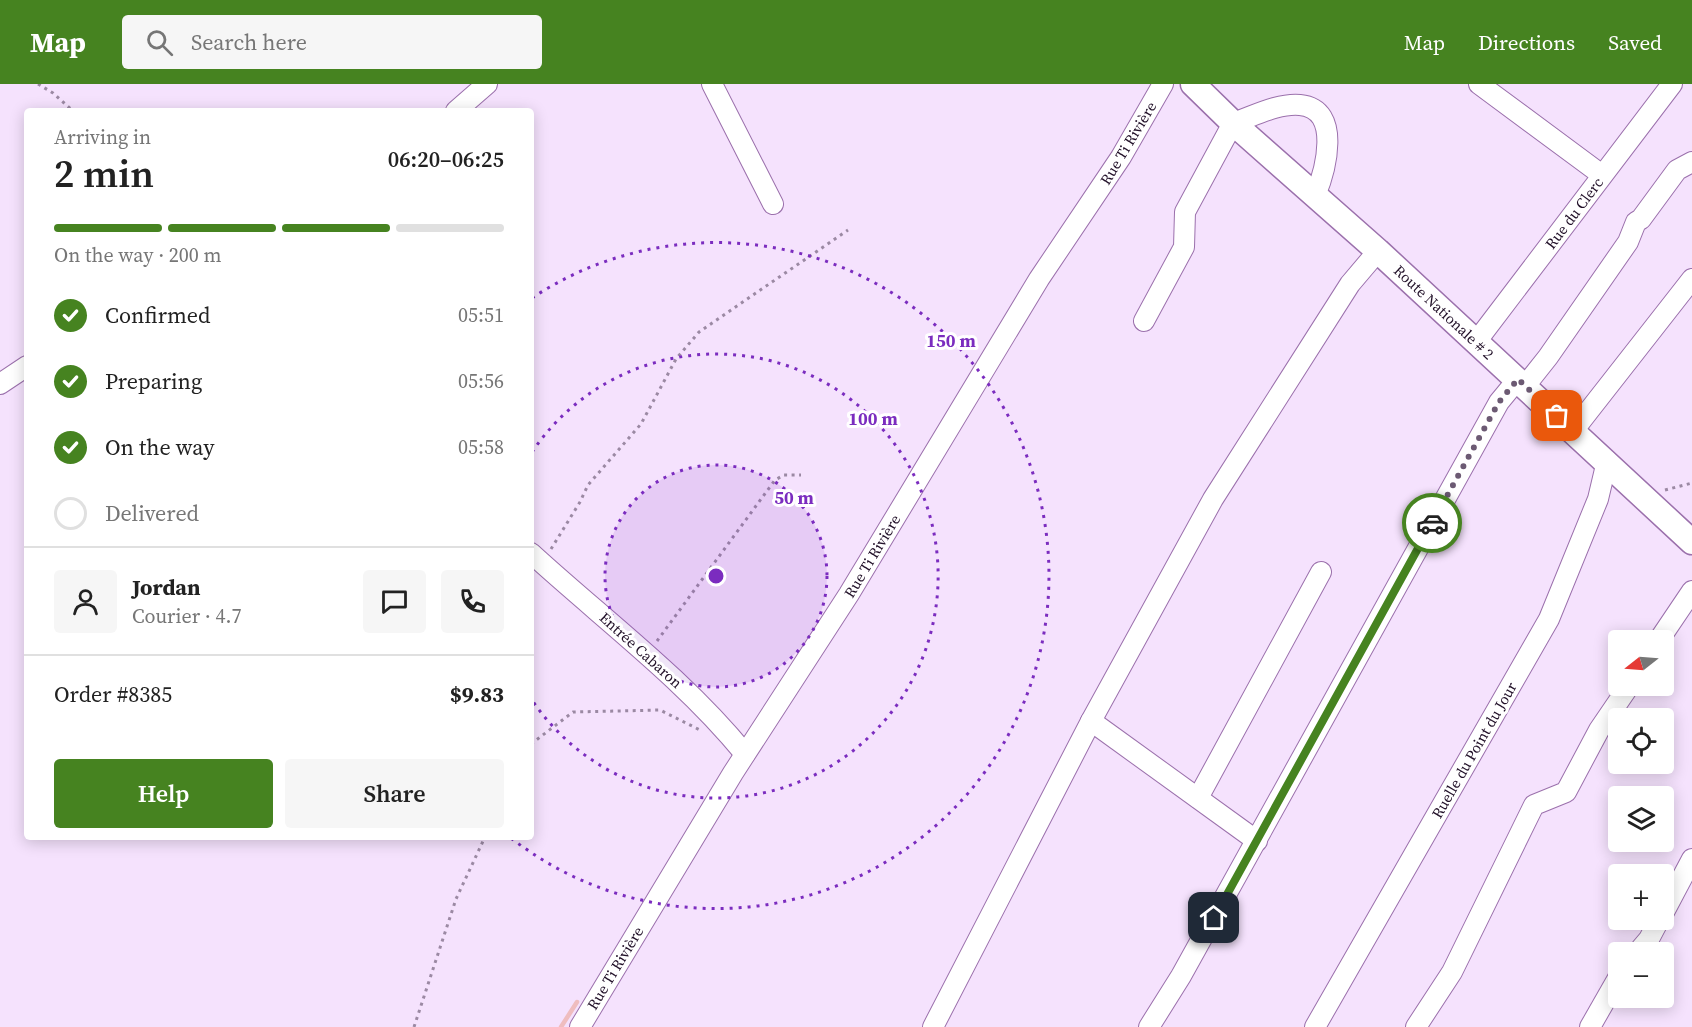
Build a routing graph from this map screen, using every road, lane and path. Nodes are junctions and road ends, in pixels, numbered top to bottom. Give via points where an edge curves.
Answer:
1 (38, 84) edge
2 (487, 84) edge
3 (712, 84) edge
4 (1163, 84) edge
5 (1193, 84) edge
6 (1479, 84) edge
7 (1672, 84) edge
8 (69, 108) edge
9 (459, 108) edge
10 (1233, 123) junction
11 (1692, 162) edge
12 (1602, 175) junction
13 (1315, 196) junction
14 (773, 204) dead end
15 (848, 230) dead end
16 (1378, 250) junction
17 (1692, 279) edge
18 (1143, 321) dead end
19 (1476, 342) junction
20 (24, 368) edge
21 (1521, 382) junction
22 (0, 384) edge
23 (1573, 431) junction
24 (1608, 462) junction
25 (801, 476) dead end
26 (1692, 483) edge
27 (1647, 500) junction
28 (1692, 542) edge
29 (537, 558) edge
30 (1321, 572) dead end
31 (1692, 591) edge
32 (1666, 630) edge
33 (647, 654) junction
34 (1622, 696) edge
35 (1091, 721) junction
36 (703, 732) dead end
37 (534, 742) edge
38 (745, 754) junction
39 (1197, 798) junction
40 (484, 840) edge
41 (1257, 841) junction
42 (1692, 859) edge
43 (1674, 893) edge
44 (1608, 996) edge
45 (414, 1027) edge
46 (580, 1027) edge
47 (933, 1027) edge
48 (1149, 1027) edge
49 (1315, 1027) edge
50 (1416, 1027) edge
51 (1590, 1027) edge

1 - 8 path
2 - 9 street
3 - 14 street
4 - 38 street, Rue Ti Rivière via 1121,157 1038,279 849,594
5 - 10 main road, Route Nationale # 2
6 - 12 street
7 - 12 street, Rue du Clerc
10 - 13 main road, Route Nationale # 2
10 - 13 street via 1283,107 1302,105 1314,111 1325,123 1328,146
10 - 18 street via 1185,212 1184,247
11 - 21 street via 1677,170 1636,222 1628,242 1548,357
12 - 19 street, Rue du Clerc
13 - 16 main road, Route Nationale # 2
15 - 29 path via 699,332 676,358 641,424 588,485
16 - 19 main road, Route Nationale # 2
16 - 35 street via 1350,285 1213,499
17 - 23 street
19 - 21 main road, Route Nationale # 2
20 - 22 street
21 - 23 main road, Route Nationale # 2
21 - 41 street via 1499,402
23 - 24 main road, Route Nationale # 2
24 - 27 main road, Route Nationale # 2
24 - 49 street, Ruelle du Point du Jour via 1598,499 1549,619
25 - 33 path via 784,475 775,480
26 - 27 path via 1664,490
27 - 28 main road, Route Nationale # 2
29 - 33 street, Entrée Cabaron
30 - 39 street
31 - 32 street
33 - 38 street, Entrée Cabaron via 723,726
34 - 50 street via 1566,792 1534,805 1452,972
35 - 39 street
35 - 47 street
36 - 37 path via 660,710 573,712
38 - 46 street, Rue Ti Rivière
39 - 41 street
40 - 45 path via 456,899
41 - 48 street
42 - 43 street
44 - 51 street

